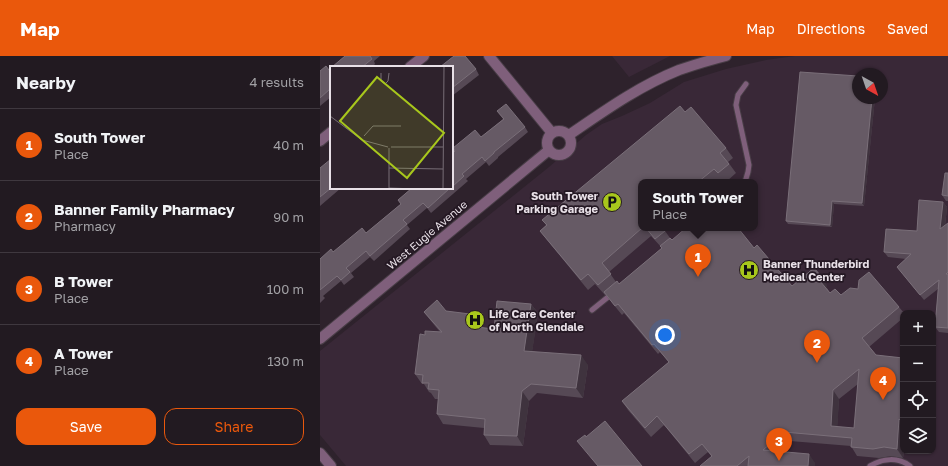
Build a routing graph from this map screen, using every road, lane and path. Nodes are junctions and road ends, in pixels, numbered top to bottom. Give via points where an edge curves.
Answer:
1 (424, 56) edge
2 (489, 56) edge
3 (726, 56) edge
4 (411, 66) edge
5 (746, 84) dead end
6 (330, 133) edge
7 (552, 133) junction
8 (569, 135) junction
9 (320, 142) edge
10 (549, 150) junction
11 (746, 179) edge
12 (619, 288) edge
13 (592, 310) dead end
14 (320, 339) edge
15 (320, 454) edge
16 (331, 466) edge
17 (870, 466) edge
18 (910, 466) edge

1 - 4 street
2 - 7 street
3 - 8 street via 680,70 655,82 620,100
5 - 11 lane via 738,95 736,105 749,165
6 - 9 street
7 - 8 street via 562,131
7 - 10 street via 547,139
8 - 10 street via 571,145 568,152 558,155
10 - 14 street, West Eugie Avenue
12 - 13 lane
15 - 16 street
17 - 18 lane via 881,461 895,460

